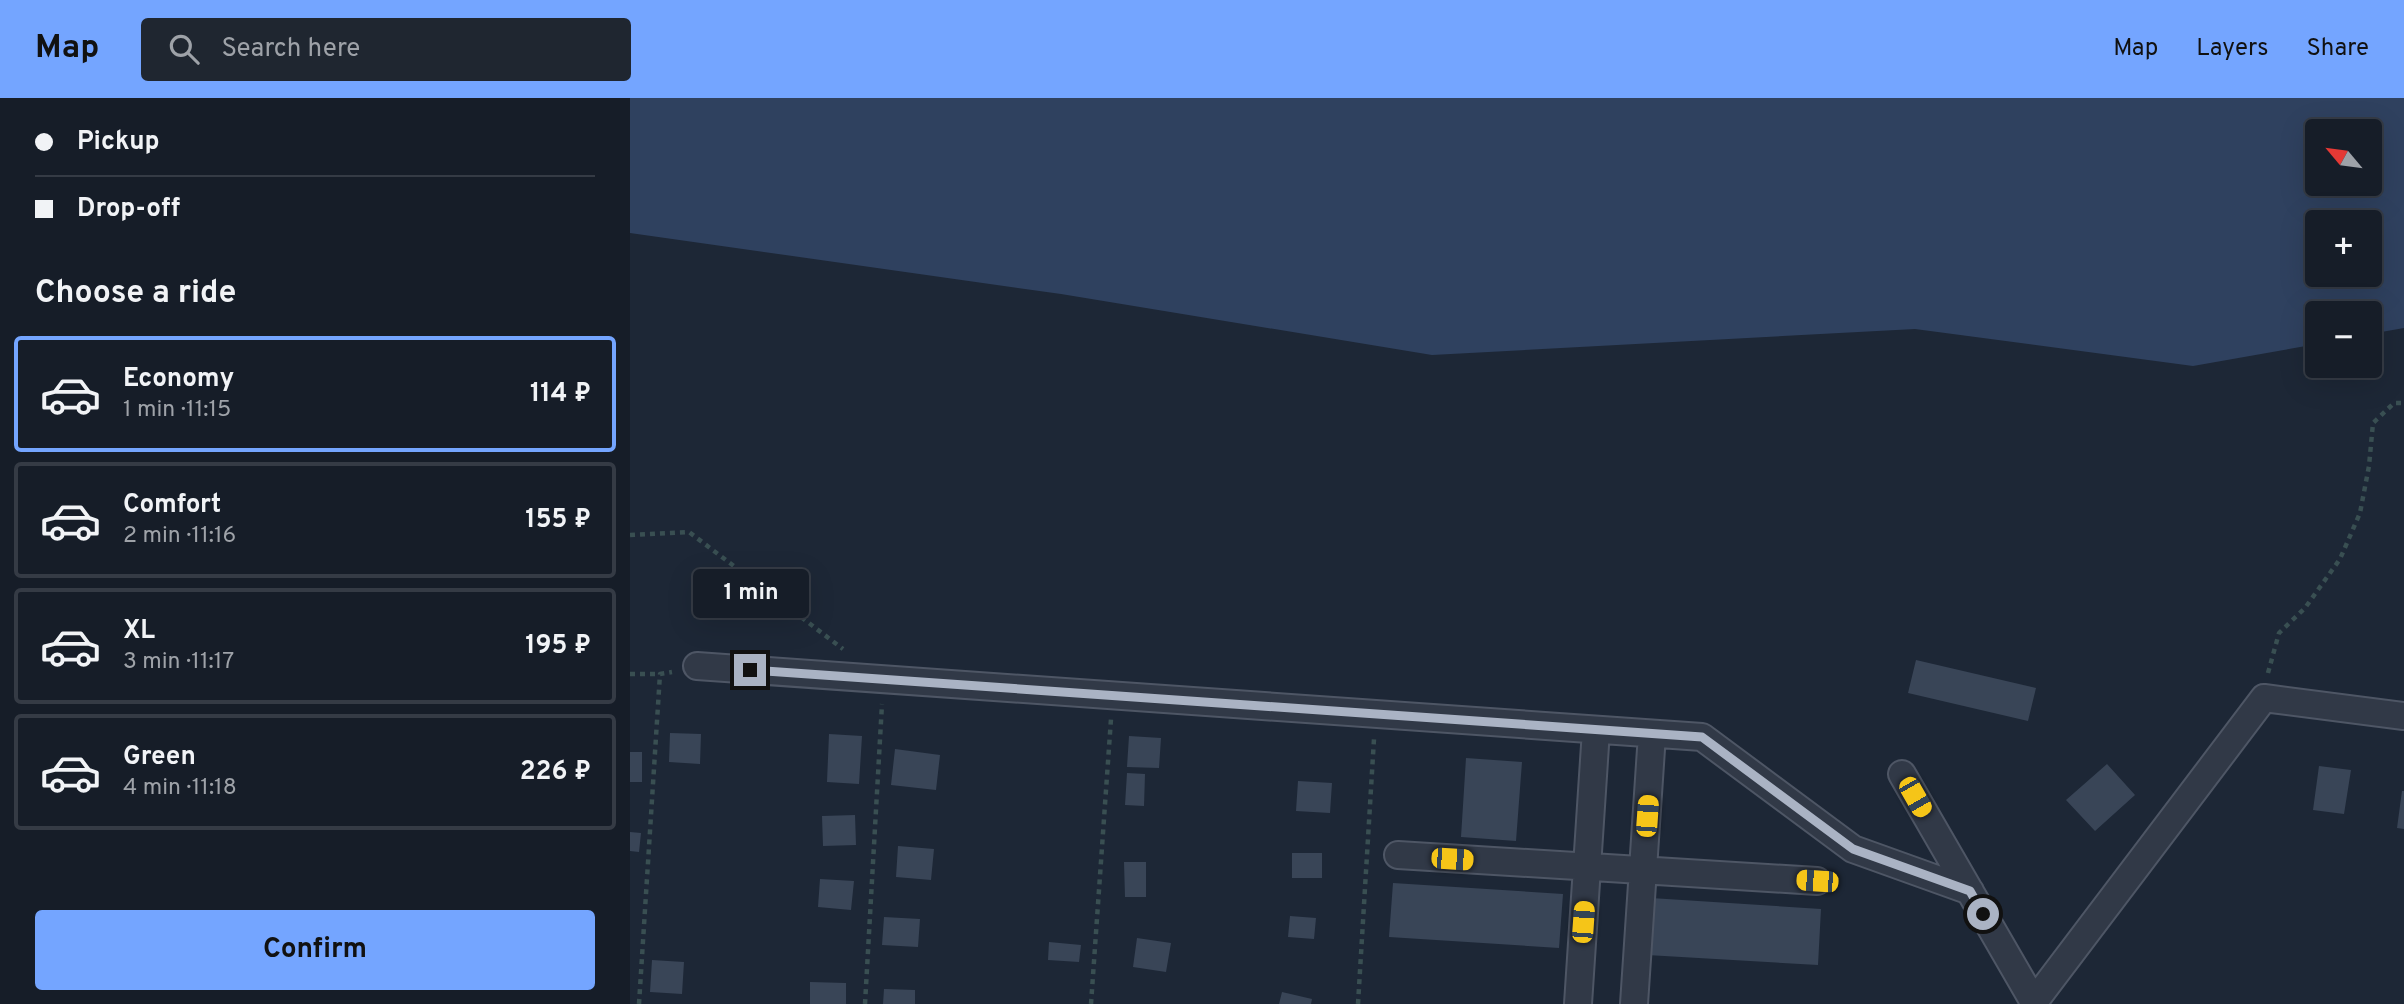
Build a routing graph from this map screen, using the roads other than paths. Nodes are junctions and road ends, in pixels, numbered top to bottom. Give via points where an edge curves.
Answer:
1 (697, 666) road end
2 (2404, 716) edge
3 (1596, 730) junction
4 (1652, 734) junction
5 (1902, 774) dead end
6 (1398, 855) dead end
7 (1587, 868) junction
8 (1643, 870) junction
9 (1817, 881) dead end
10 (1970, 891) junction
11 (2034, 1003) edge
12 (1578, 1004) edge
13 (1634, 1004) edge

1 - 3 street
2 - 11 street via 2264,698
3 - 4 street
3 - 7 street
4 - 8 street
4 - 10 street via 1702,737 1853,849
5 - 10 street
6 - 7 street
7 - 8 street
7 - 12 street
8 - 9 street
8 - 13 street
10 - 11 street

